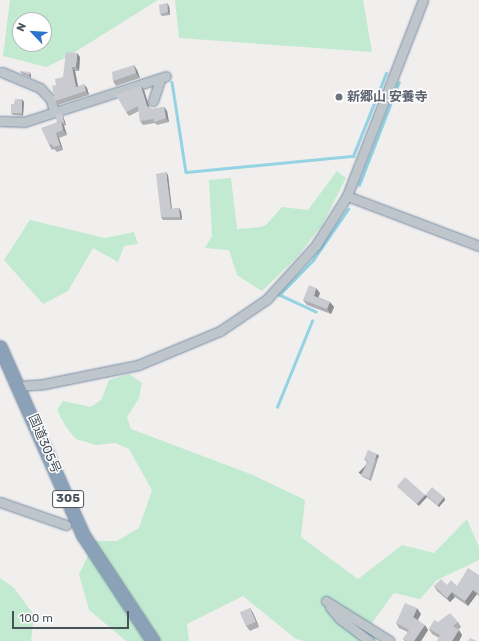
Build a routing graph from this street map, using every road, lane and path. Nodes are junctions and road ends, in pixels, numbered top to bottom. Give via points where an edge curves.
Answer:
1 (423, 0) edge
2 (2, 72) dead end
3 (153, 101) dead end
4 (54, 112) junction
5 (0, 121) edge
6 (347, 196) junction
7 (479, 246) edge
8 (0, 347) edge
9 (18, 386) junction
10 (0, 502) edge
11 (66, 525) dead end
12 (153, 641) edge
13 (369, 641) edge
14 (390, 641) edge

1 - 6 street
2 - 4 street via 40,88 51,100
3 - 4 street via 163,78
4 - 5 street via 24,122
6 - 7 street
6 - 9 street via 316,244 267,299 220,331 138,366 44,384
8 - 9 highway, 国道305号 / 305
9 - 12 highway, 国道305号 / 305 via 83,535
10 - 11 street
13 - 14 street via 340,619 326,601

